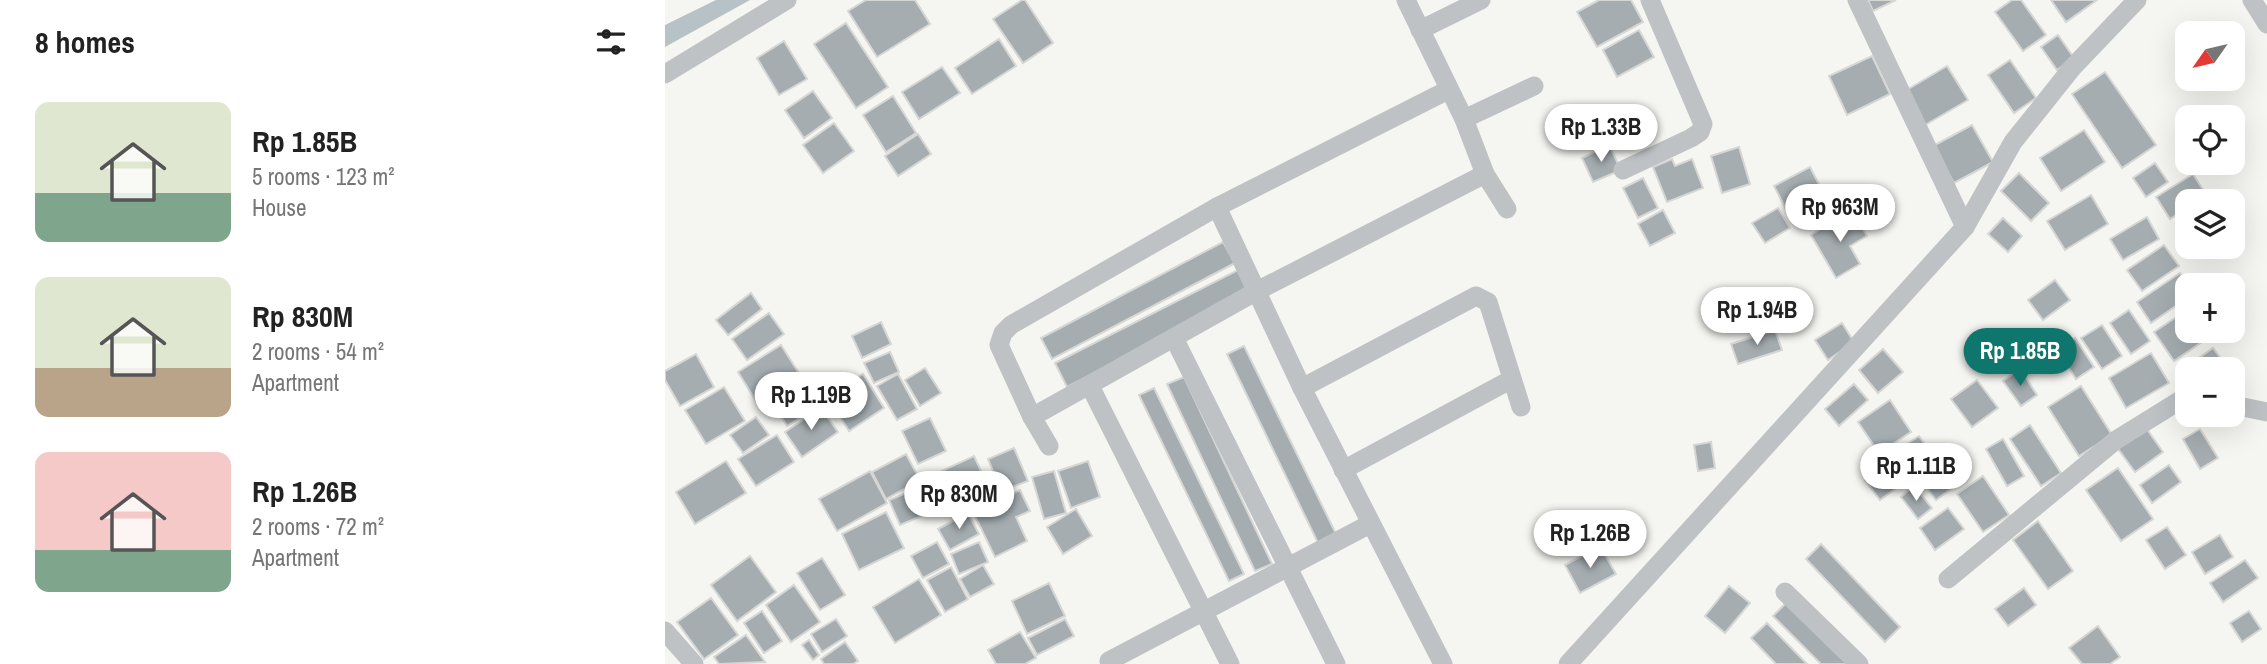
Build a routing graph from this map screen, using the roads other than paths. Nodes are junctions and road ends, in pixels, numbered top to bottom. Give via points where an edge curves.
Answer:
1 (787, 0) edge
2 (1406, 0) edge
3 (1481, 0) edge
4 (1650, 0) edge
5 (1857, 0) edge
6 (2137, 0) edge
7 (2252, 0) edge
8 (2267, 24) edge
9 (1420, 30) junction
10 (665, 74) edge
11 (1534, 86) dead end
12 (1448, 90) junction
13 (1464, 119) junction
14 (1623, 170) dead end
15 (1485, 174) junction
16 (1217, 207) junction
17 (1507, 209) dead end
18 (1965, 227) junction
19 (1257, 291) junction
20 (1174, 340) junction
21 (1512, 379) junction
22 (1090, 386) junction
23 (1303, 388) junction
24 (2175, 403) edge
25 (1521, 407) dead end
26 (2245, 407) edge
27 (2267, 412) edge
28 (1032, 417) junction
29 (1049, 446) dead end
30 (1343, 470) junction
31 (1370, 524) junction
32 (1286, 568) junction
33 (1948, 579) dead end
34 (1785, 592) dead end
35 (1203, 611) junction
36 (665, 631) edge
37 (1109, 661) dead end
38 (694, 664) edge
39 (1230, 664) edge
40 (1336, 664) edge
41 (1443, 664) edge
42 (1568, 664) edge
43 (1859, 664) edge

1 - 10 street
2 - 9 street
3 - 9 street
4 - 14 street via 1703,124 1700,132
5 - 18 street
6 - 18 street via 2072,68 2013,142
7 - 8 street
9 - 12 street
11 - 13 street
12 - 13 street
12 - 16 street
13 - 15 street
15 - 17 street
15 - 19 street
16 - 19 street
16 - 28 street via 1011,324 1003,333 999,345
18 - 42 street
19 - 20 street
19 - 23 street
20 - 22 street
20 - 32 street
21 - 23 street via 1488,302 1476,296
21 - 25 street
21 - 30 street
22 - 28 street
22 - 35 street
23 - 30 street
24 - 33 street via 2116,440
26 - 27 street
28 - 29 street
30 - 31 street
31 - 32 street
31 - 41 street
32 - 35 street
32 - 40 street
34 - 43 street
35 - 37 street
35 - 39 street
36 - 38 street

